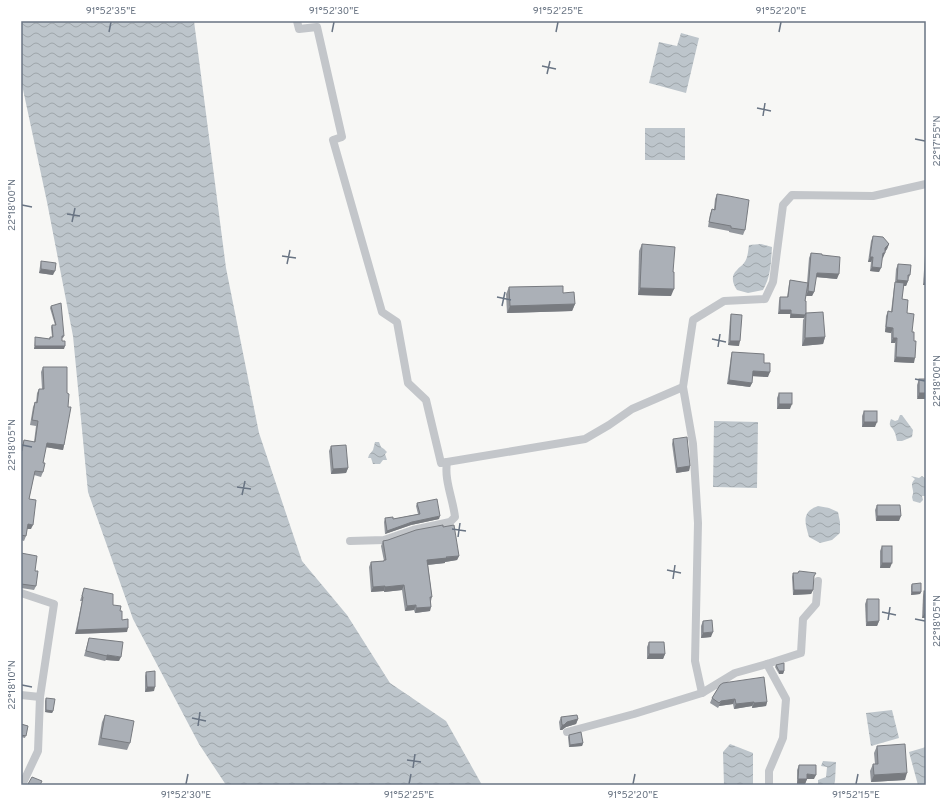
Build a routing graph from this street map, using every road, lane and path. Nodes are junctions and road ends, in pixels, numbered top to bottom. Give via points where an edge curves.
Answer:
1 (296, 21) edge
2 (926, 184) edge
3 (683, 387) junction
4 (447, 462) junction
5 (350, 541) dead end
6 (818, 581) dead end
7 (21, 593) edge
8 (767, 664) junction
9 (702, 693) junction
10 (21, 694) edge
11 (40, 697) junction
12 (567, 732) dead end
13 (22, 785) edge
14 (769, 785) edge

1 - 4 street via 299,28 317,27 342,137 333,140 382,312 397,322 408,383 426,400 441,463
2 - 3 street via 873,196 792,195 783,205 773,282 765,299 724,301 693,320
3 - 4 street via 632,409 585,439
3 - 9 street via 693,444 698,523 695,661
4 - 5 street via 446,471 455,517 450,522 413,530 384,540
6 - 8 street via 816,604 803,619 801,653
7 - 11 street via 54,604
8 - 9 street via 735,673
8 - 14 street via 786,699 783,738 769,771
9 - 12 street
10 - 11 street
11 - 13 street via 38,751

